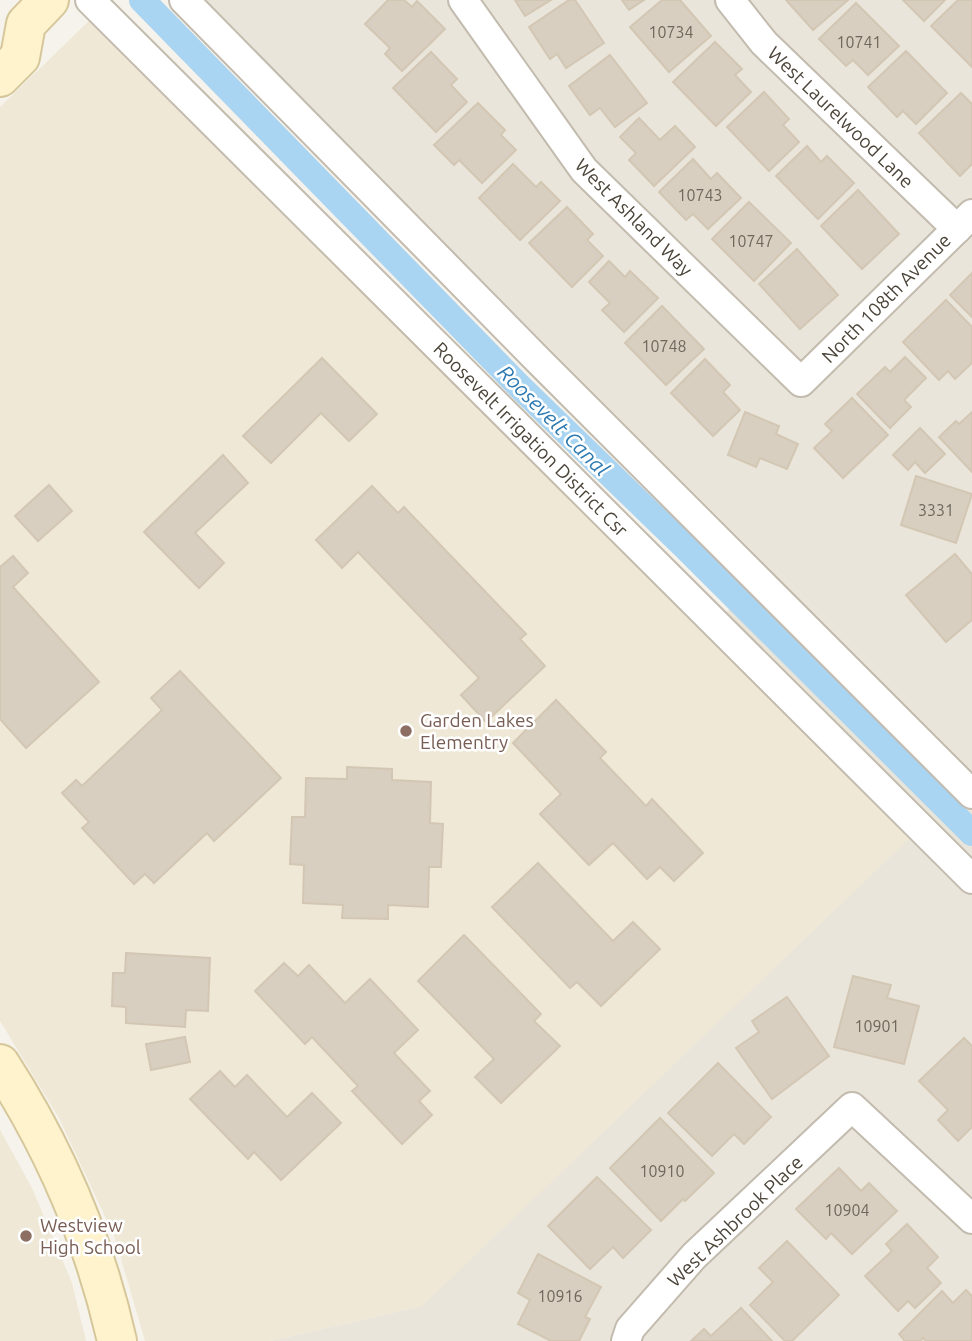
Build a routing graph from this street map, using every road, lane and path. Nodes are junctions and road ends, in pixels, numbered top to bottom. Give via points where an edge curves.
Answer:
1 (90, 0) edge
2 (184, 0) edge
3 (463, 0) edge
4 (730, 0) edge
5 (25, 17) edge
6 (0, 76) edge
7 (964, 221) edge
8 (801, 382) joint
9 (972, 794) edge
10 (972, 879) edge
11 (0, 1064) edge
12 (972, 1219) edge
13 (117, 1341) edge
14 (626, 1341) edge

1 - 10 street, Roosevelt Irrigation District Csr
2 - 9 street
3 - 8 street, West Ashland Way via 584,170
4 - 7 street, West Laurelwood Lane via 764,44
5 - 6 street via 20,57
7 - 8 street, North 108th Avenue
11 - 13 street via 57,1165 100,1271
12 - 14 street, West Ashbrook Place via 852,1107 694,1256 630,1329

